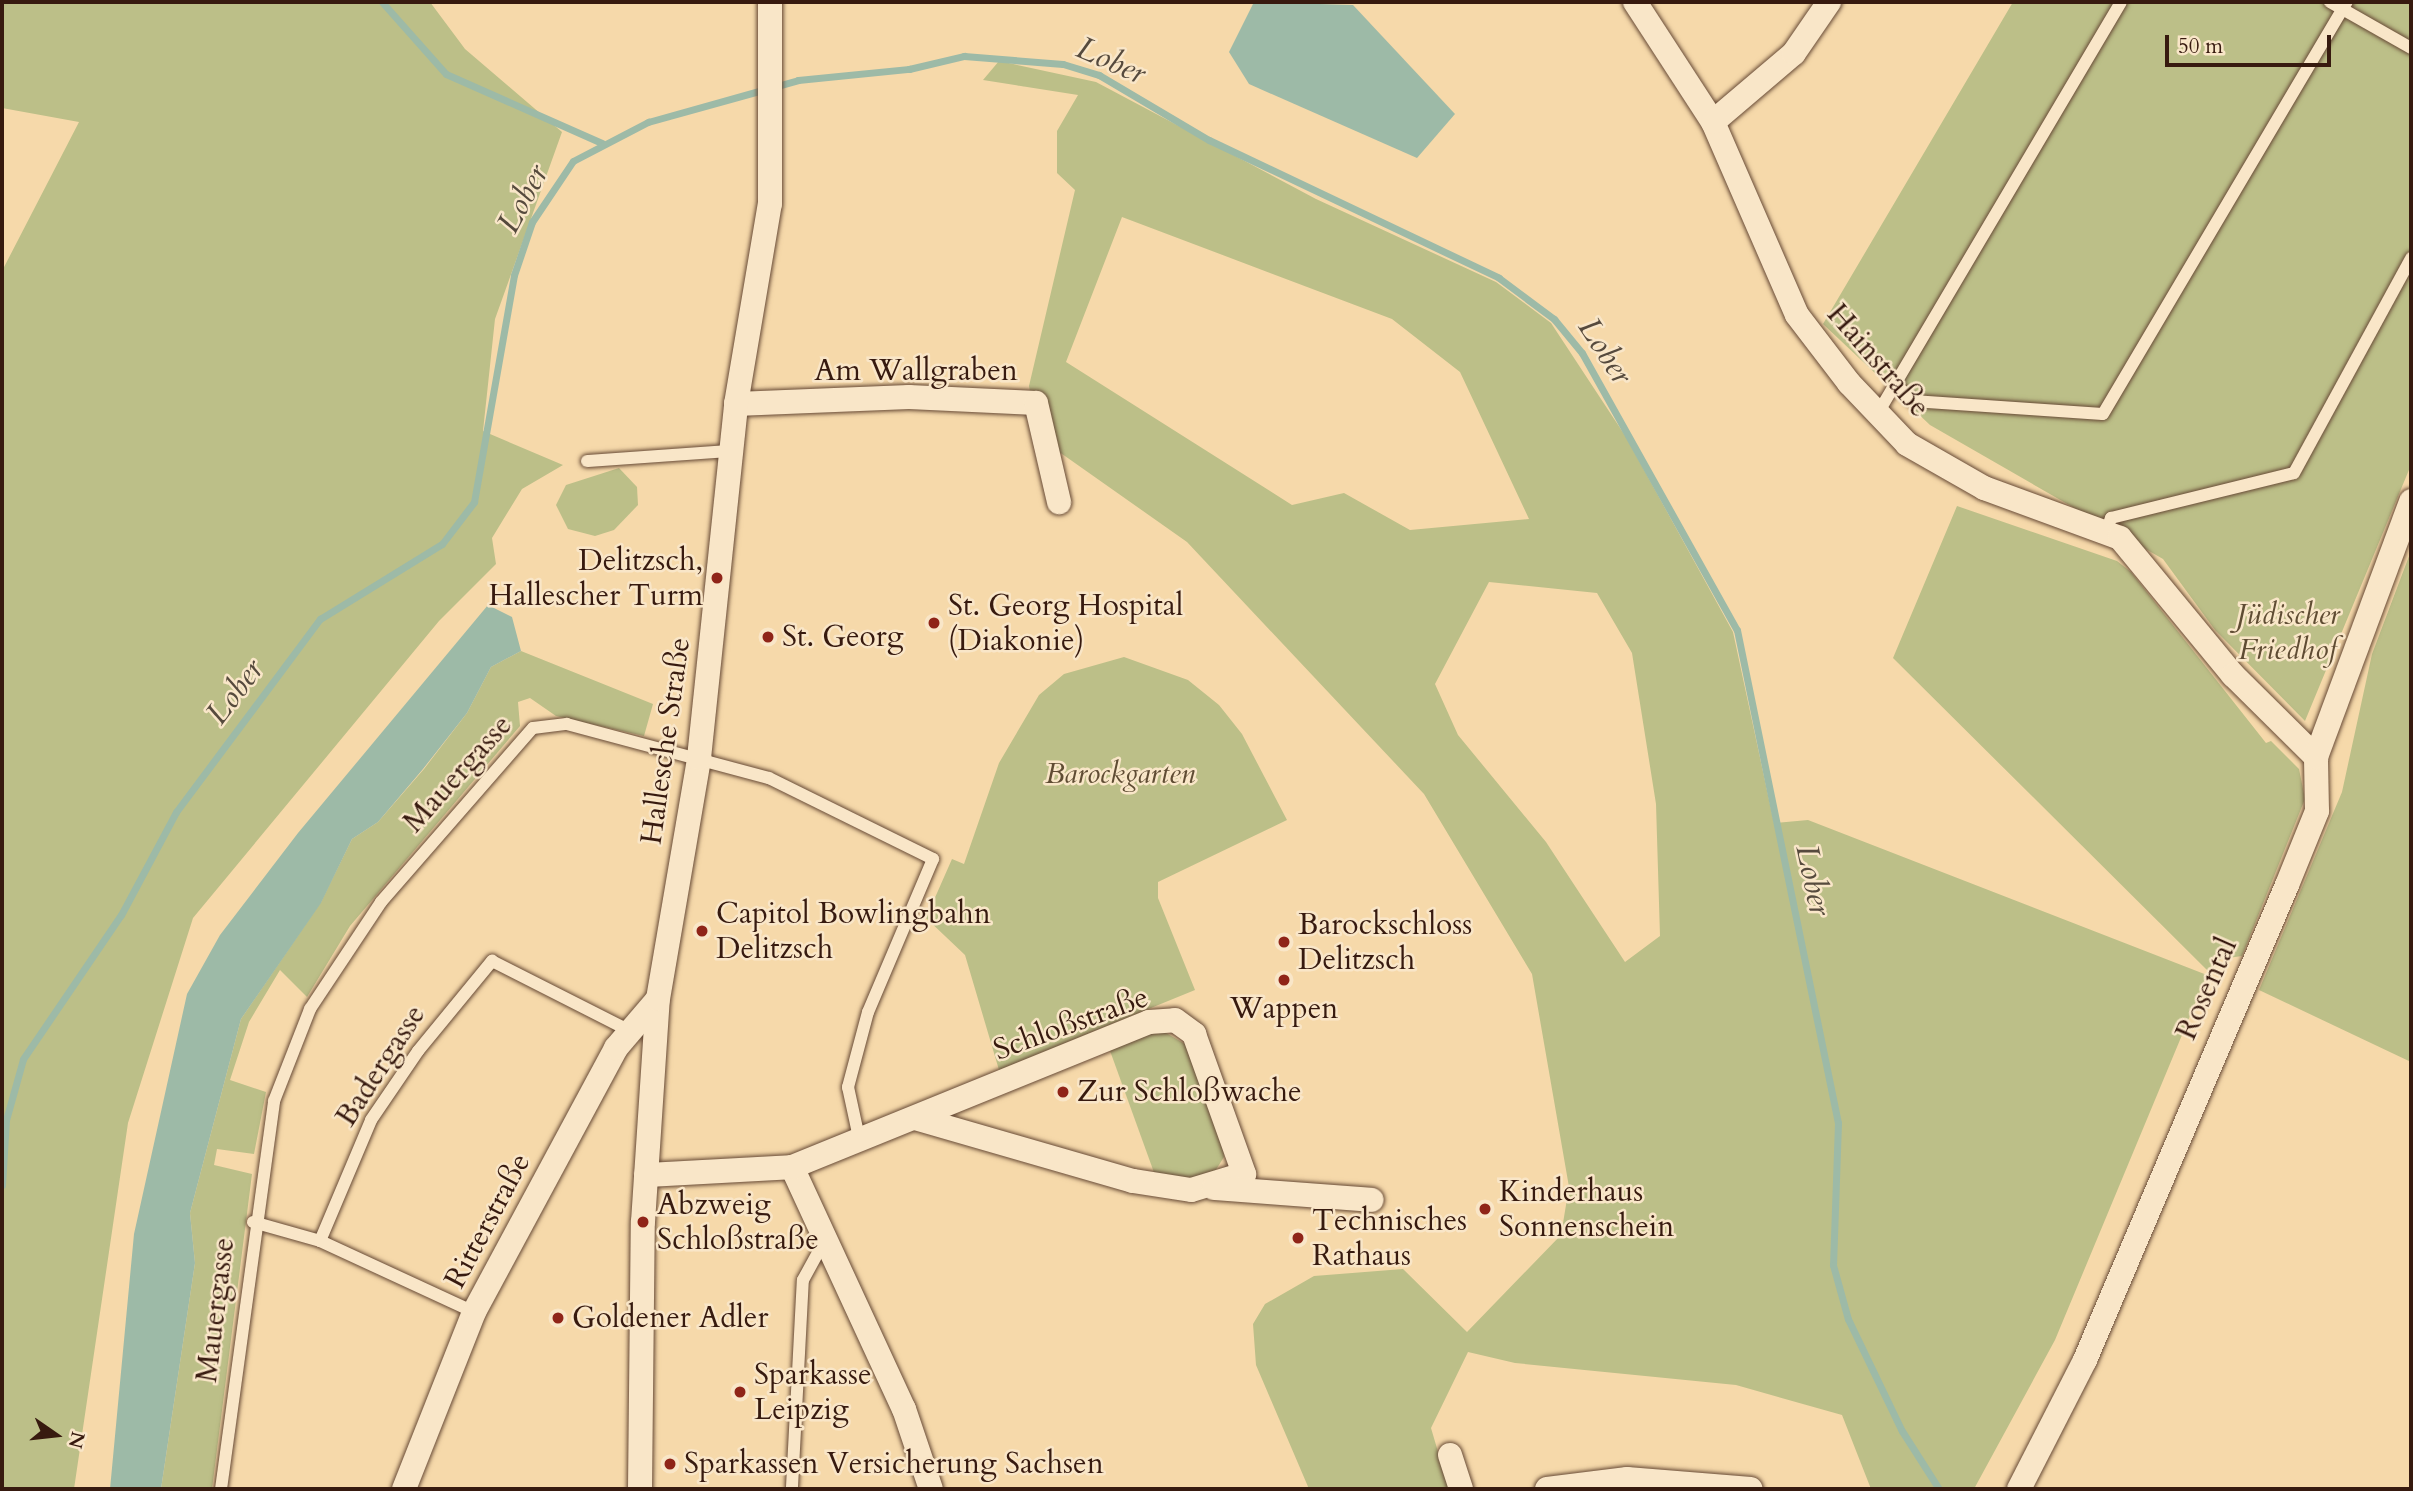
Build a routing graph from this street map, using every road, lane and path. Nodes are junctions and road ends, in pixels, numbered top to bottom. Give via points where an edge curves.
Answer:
1 (770, 2) edge
2 (1829, 2) edge
3 (2121, 2) edge
4 (2330, 2) edge
5 (1640, 5) edge
6 (2345, 5) edge
7 (2411, 48) edge
8 (1713, 122) junction
9 (2411, 258) edge
10 (1896, 385) junction
11 (736, 404) junction
12 (1878, 413) junction
13 (730, 451) junction
14 (587, 461) dead end
15 (2411, 501) edge
16 (1059, 502) dead end
17 (2106, 533) junction
18 (2316, 757) junction
19 (699, 758) junction
20 (658, 999) junction
21 (634, 1033) junction
22 (915, 1118) junction
23 (859, 1138) junction
24 (792, 1167) junction
25 (646, 1175) junction
26 (1213, 1188) junction
27 (1372, 1200) dead end
28 (253, 1222) junction
29 (827, 1237) junction
30 (320, 1241) junction
31 (474, 1312) junction
32 (1450, 1455) dead end
33 (792, 1487) dead end
34 (221, 1489) edge
35 (404, 1489) edge
36 (640, 1489) edge
37 (931, 1489) edge
38 (1461, 1489) edge
39 (1547, 1489) edge
40 (1751, 1489) edge
41 (2019, 1489) edge

1 - 11 street, Hallesche Straße via 769,204
2 - 8 street via 1794,53
3 - 10 lane
4 - 6 lane
5 - 8 street, Hainstraße
6 - 7 lane
6 - 10 lane via 2103,414 1913,401
8 - 12 street, Hainstraße via 1797,314
9 - 17 lane via 2294,473 2112,518
10 - 12 lane
11 - 13 street, Hallesche Straße
11 - 16 street, Am Wallgraben via 909,397 1036,403
12 - 17 street, Hainstraße via 1907,444 1984,488
13 - 14 lane
13 - 19 street, Hallesche Straße
15 - 18 street, Rosental
17 - 18 street, Hainstraße via 2120,538 2233,675
18 - 41 street, Rosental via 2316,811 2287,885 2085,1360
19 - 20 street, Hallesche Straße
19 - 23 lane, Mauergasse via 769,778 933,859 867,1012 848,1087
19 - 28 lane, Mauergasse via 567,724 533,728 515,742 381,902 310,1009 274,1101
20 - 21 street, Ritterstraße
20 - 25 street, Hallesche Straße
21 - 30 lane, Badergasse via 500,964 484,964 371,1120
21 - 31 street, Ritterstraße via 616,1048
22 - 23 street, Schloßstraße
22 - 26 street via 1133,1181
22 - 26 street, Schloßstraße via 1149,1022 1175,1020 1194,1034 1244,1174
23 - 24 street, Schloßstraße
24 - 25 street, Schloßstraße
24 - 29 street
25 - 36 street, Hallesche Straße
26 - 27 street
28 - 30 lane
28 - 34 lane, Mauergasse
29 - 33 lane via 803,1280
29 - 37 street via 904,1409
30 - 31 lane
31 - 35 street, Ritterstraße
32 - 38 street
39 - 40 street via 1627,1479

